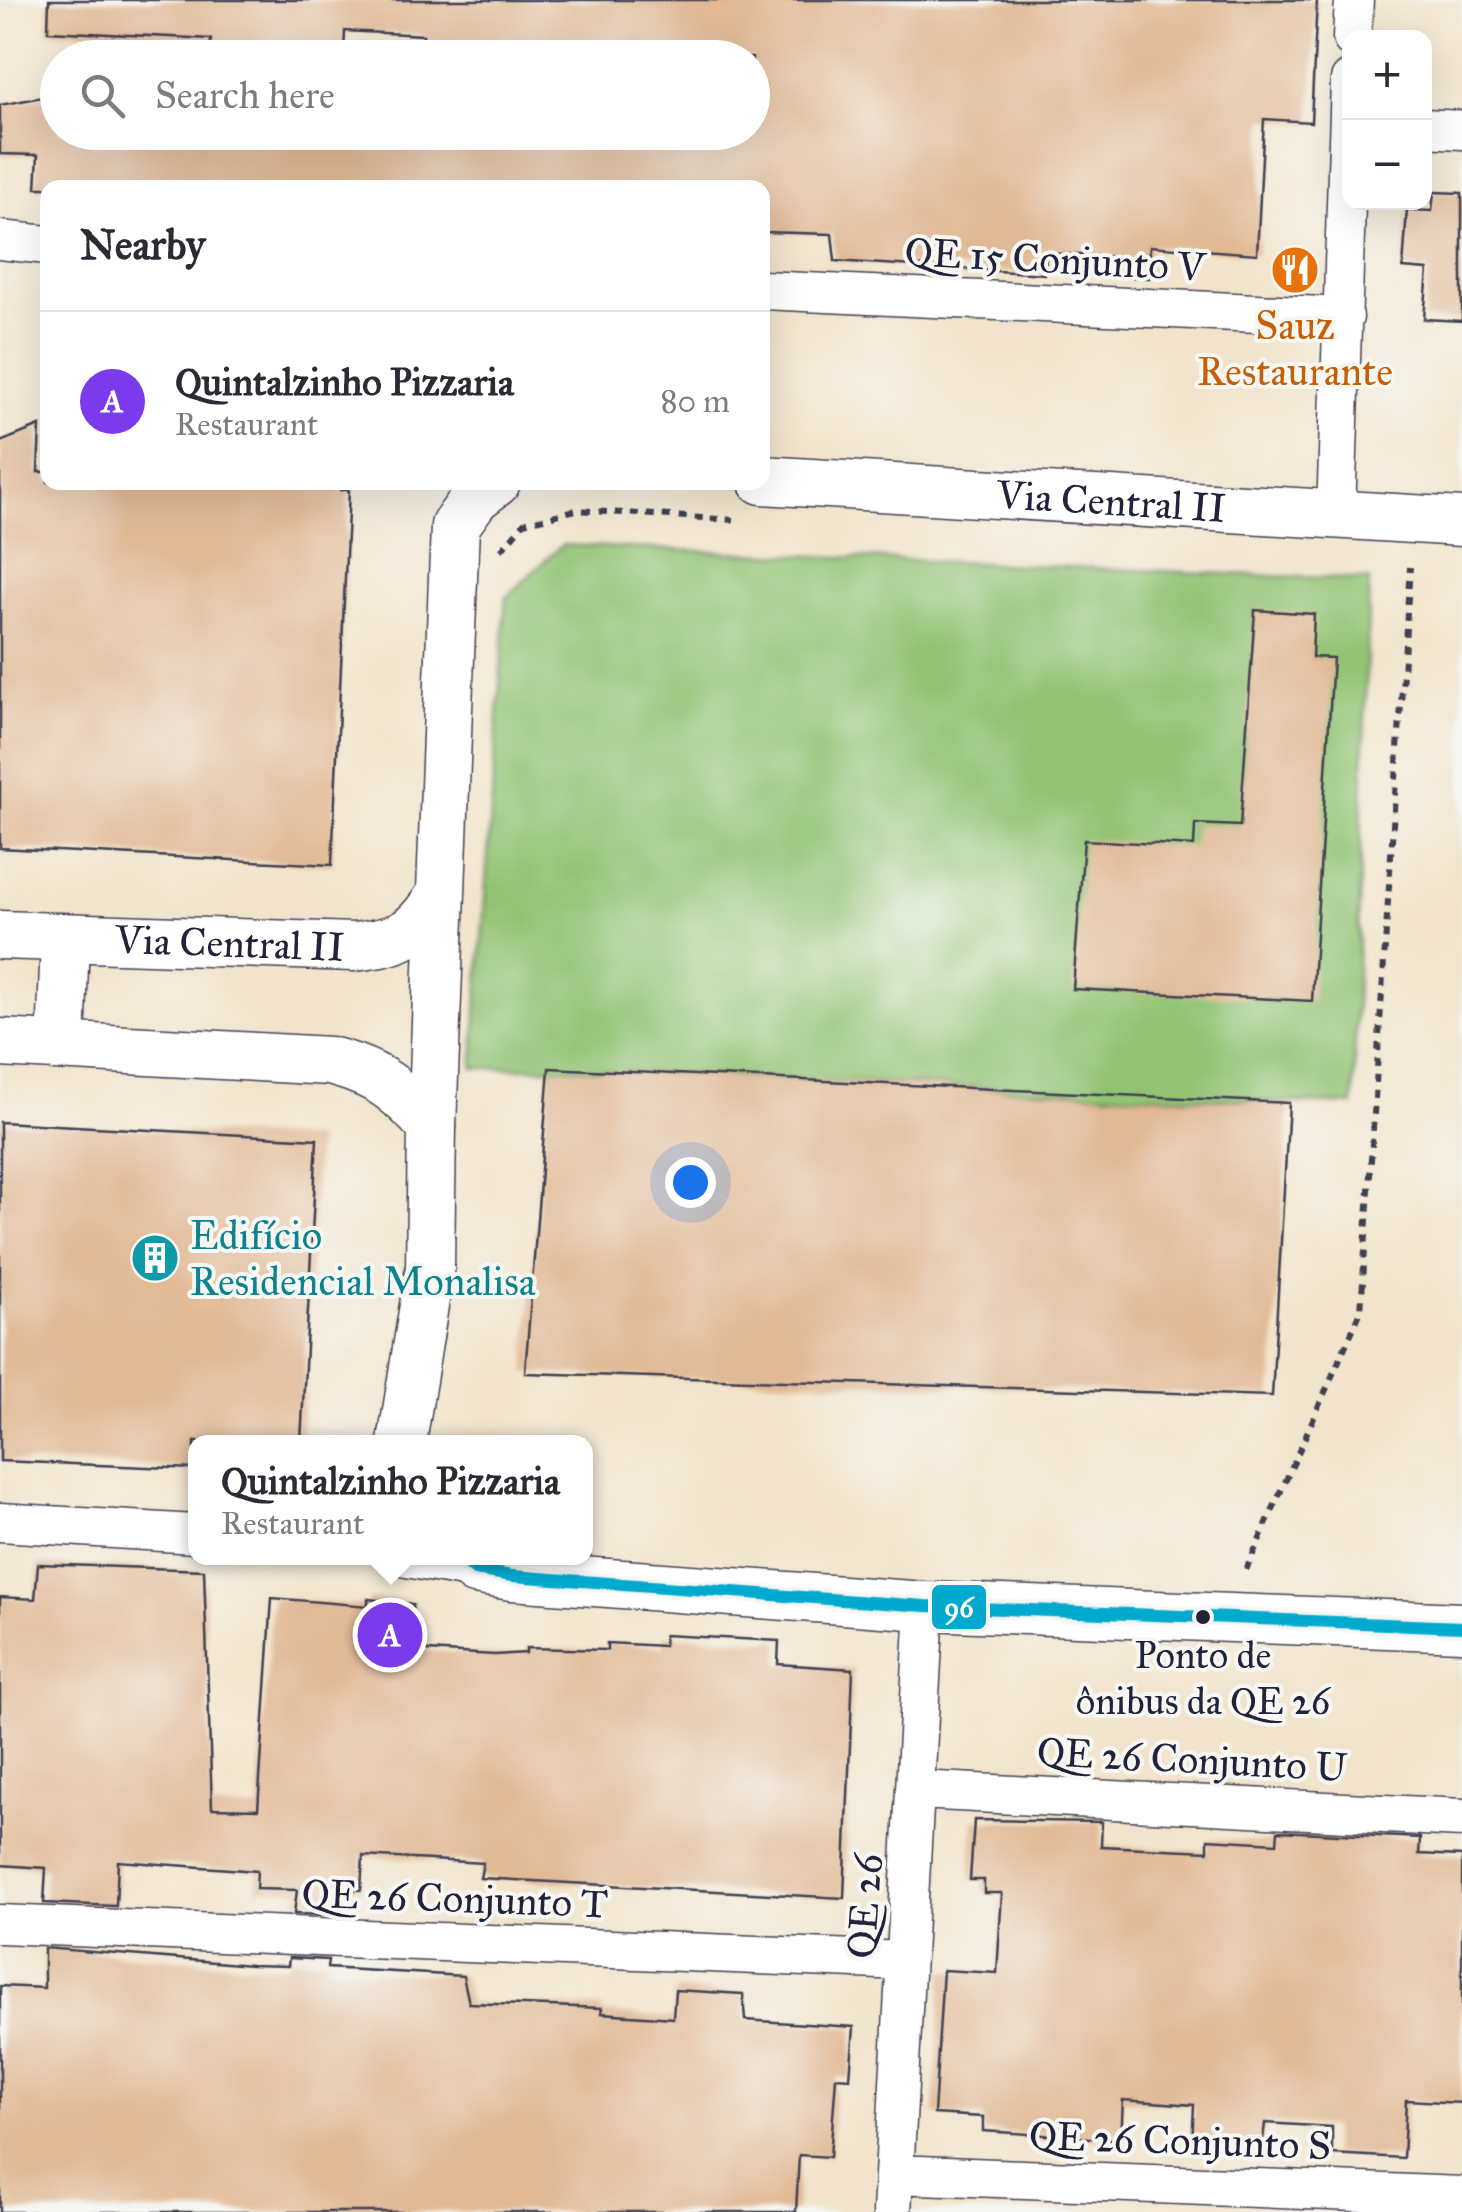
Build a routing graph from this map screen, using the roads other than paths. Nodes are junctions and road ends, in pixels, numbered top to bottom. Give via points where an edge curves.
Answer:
1 (1354, 0) edge
2 (1352, 30) edge
3 (1432, 128) edge
4 (1462, 130) edge
5 (1346, 210) edge
6 (0, 240) edge
7 (40, 244) edge
8 (770, 290) edge
9 (1344, 317) junction
10 (484, 490) edge
11 (756, 501) edge
12 (1336, 515) junction
13 (1462, 522) edge
14 (439, 897) junction
15 (0, 935) edge
16 (65, 938) junction
17 (0, 1043) edge
18 (61, 1046) junction
19 (432, 1127) junction
20 (403, 1435) edge
21 (0, 1522) edge
22 (188, 1534) edge
23 (479, 1565) edge
24 (924, 1606) junction
25 (1462, 1628) edge
26 (918, 1790) junction
27 (1462, 1818) edge
28 (0, 1924) edge
29 (906, 1961) junction
30 (894, 2174) junction
31 (1462, 2196) edge
32 (892, 2212) edge

1 - 2 street
3 - 4 street
5 - 9 street
6 - 7 street
8 - 9 street, QE 15 Conjunto V
9 - 12 street
10 - 14 street via 455,526
11 - 12 street, Via Central II
12 - 13 street, Via Central II
14 - 16 street, Via Central II via 424,921 399,941 354,948
14 - 19 street
15 - 16 street, Via Central II
16 - 18 street
17 - 18 street
18 - 19 street via 330,1061 397,1087
19 - 20 street via 430,1268
21 - 22 street
23 - 24 street
24 - 25 street
24 - 26 street, QE 26
26 - 27 street, QE 26 Conjunto U
26 - 29 street, QE 26
28 - 29 street, QE 26 Conjunto T
29 - 30 street, QE 26
30 - 31 street, QE 26 Conjunto S
30 - 32 street, QE 26

